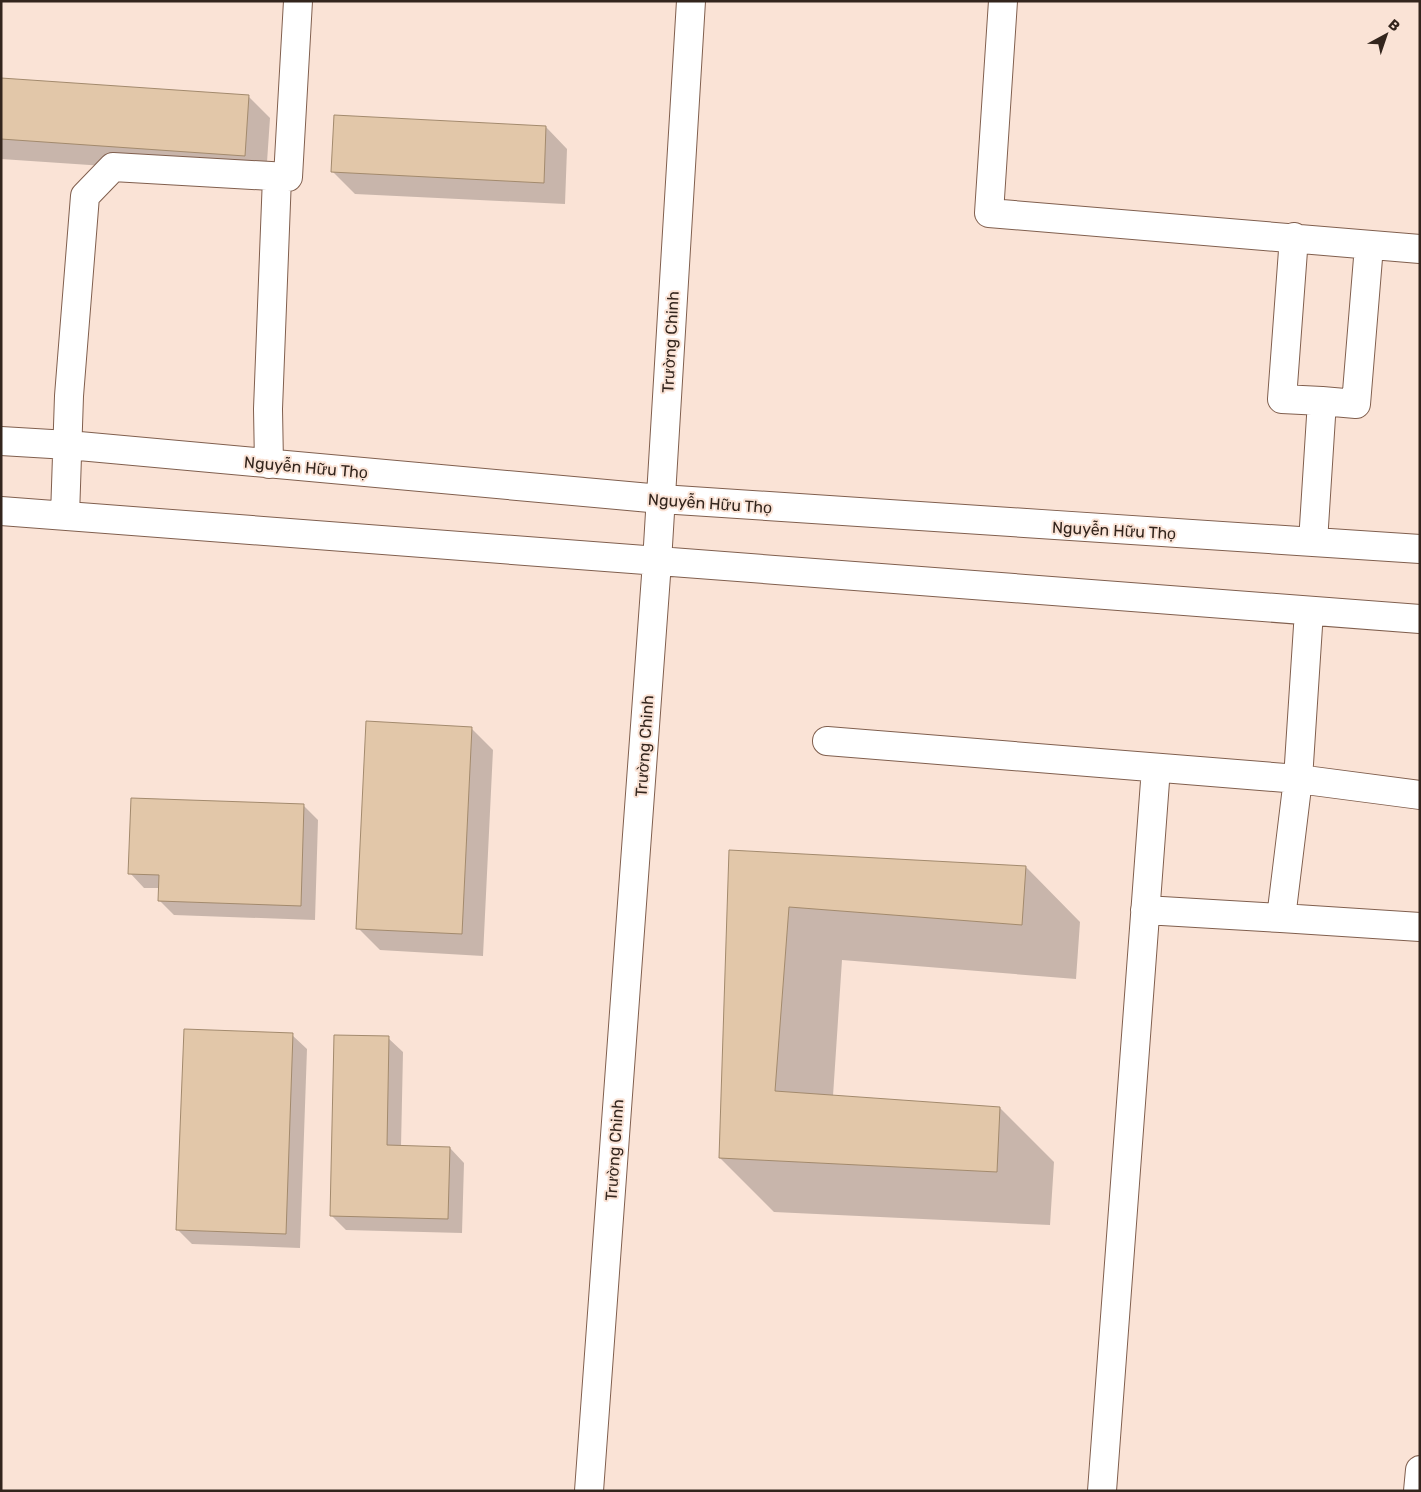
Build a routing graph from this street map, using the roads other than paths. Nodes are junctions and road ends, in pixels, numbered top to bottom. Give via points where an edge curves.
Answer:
1 (298, 1) edge
2 (691, 1) edge
3 (1004, 1) edge
4 (277, 177) junction
5 (1294, 237) junction
6 (1369, 246) junction
7 (1420, 249) edge
8 (1322, 401) junction
9 (1, 441) edge
10 (68, 444) junction
11 (269, 464) junction
12 (661, 499) junction
13 (1, 511) edge
14 (65, 516) junction
15 (1313, 542) junction
16 (1420, 549) edge
17 (657, 562) junction
18 (1309, 611) junction
19 (1420, 619) edge
20 (827, 741) dead end
21 (1156, 768) junction
22 (1298, 779) junction
23 (1420, 795) edge
24 (1145, 910) junction
25 (1281, 918) junction
26 (1420, 927) edge
27 (1420, 1470) edge
28 (589, 1491) edge
29 (1102, 1491) edge
30 (1418, 1491) edge

1 - 4 street via 288,176
2 - 12 street, Trường Chinh
3 - 5 street via 989,213
4 - 10 street via 113,167 85,196
4 - 11 street via 268,409
5 - 6 street
5 - 8 street via 1282,399
6 - 7 street
6 - 8 street via 1356,404
8 - 15 street
9 - 10 street, Nguyễn Hữu Thọ
10 - 11 street, Nguyễn Hữu Thọ
10 - 14 street
11 - 12 street, Nguyễn Hữu Thọ
12 - 15 street, Nguyễn Hữu Thọ
12 - 17 street, Trường Chinh
13 - 14 street
14 - 17 street
15 - 16 street, Nguyễn Hữu Thọ
17 - 18 street
17 - 28 street, Trường Chinh
18 - 19 street
18 - 22 street
20 - 21 street
21 - 22 street
21 - 24 street
22 - 23 street
22 - 25 street
24 - 25 street
24 - 29 street
25 - 26 street
27 - 30 street

